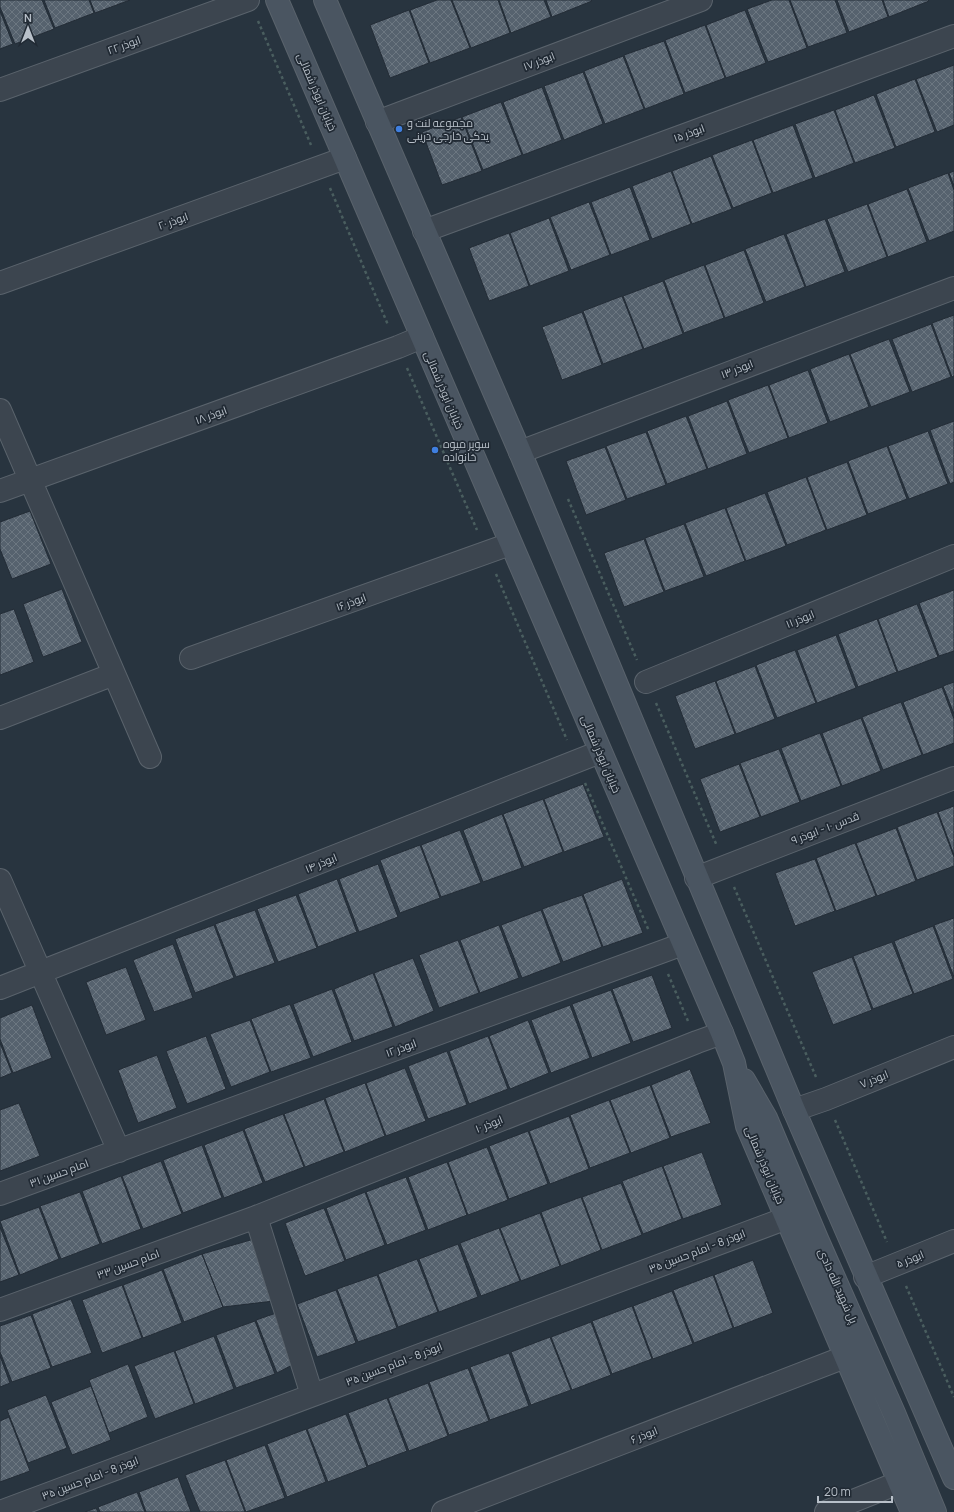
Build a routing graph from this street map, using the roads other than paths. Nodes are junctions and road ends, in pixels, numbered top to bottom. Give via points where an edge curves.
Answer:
1 (248, 0) edge
2 (277, 0) edge
3 (325, 0) edge
4 (701, 0) edge
5 (954, 36) edge
6 (0, 90) edge
7 (377, 122) junction
8 (345, 158) junction
9 (424, 232) junction
10 (0, 283) edge
11 (954, 288) edge
12 (422, 337) junction
13 (0, 410) edge
14 (520, 452) junction
15 (30, 480) junction
16 (0, 491) edge
17 (510, 544) junction
18 (954, 556) edge
19 (192, 658) dead end
20 (114, 674) junction
21 (646, 682) dead end
22 (0, 718) edge
23 (600, 752) junction
24 (150, 757) dead end
25 (954, 778) edge
26 (696, 878) junction
27 (0, 880) edge
28 (683, 944) junction
29 (41, 973) junction
30 (0, 988) edge
31 (722, 1033) junction
32 (954, 1047) edge
33 (734, 1063) junction
34 (794, 1110) junction
35 (119, 1151) junction
36 (0, 1194) edge
37 (256, 1217) junction
38 (787, 1218) junction
39 (954, 1241) edge
40 (865, 1276) junction
41 (0, 1310) edge
42 (845, 1357) junction
43 (312, 1395) junction
44 (954, 1478) edge
45 (888, 1486) dead end
46 (0, 1512) edge
47 (443, 1512) edge
48 (826, 1512) edge
49 (912, 1512) edge
50 (935, 1512) edge

1 - 6 street, ابوذر ۲۲
2 - 8 main road, خیابان ابوذر شمالی
3 - 7 main road
4 - 7 street, ابوذر ۱۷
5 - 9 street, ابوذر ۱۵
7 - 9 main road
8 - 10 street, ابوذر ۲۰
8 - 12 main road, خیابان ابوذر شمالی
9 - 14 main road
11 - 14 street, ابوذر ۱۳
12 - 15 street, ابوذر ۱۸
12 - 17 main road, خیابان ابوذر شمالی
13 - 15 street
14 - 26 main road
15 - 16 street, ابوذر ۱۸
15 - 20 street
17 - 19 street, ابوذر ۱۶
17 - 23 main road, خیابان ابوذر شمالی
18 - 21 street, ابوذر ۱۱
20 - 22 street
20 - 24 street
23 - 28 main road, خیابان ابوذر شمالی
23 - 29 street, ابوذر ۱۴
25 - 26 street, قدس ۱۰ - ابوذر ۹
26 - 34 main road
27 - 29 street
28 - 31 main road, خیابان ابوذر شمالی
28 - 35 street, ابوذر ۱۲
29 - 30 street, ابوذر ۱۴
29 - 35 street
31 - 33 main road, خیابان ابوذر شمالی
31 - 37 street, ابوذر ۱۰
32 - 34 street, ابوذر ۷
33 - 38 main road, خیابان ابوذر شمالی via 747,1126
33 - 50 main road, پل شهید الله دادی via 766,1118
34 - 40 main road
35 - 36 street, امام حسین ۳۱
37 - 41 street, امام حسین ۳۳
37 - 43 street
38 - 42 main road, خیابان ابوذر شمالی
38 - 43 street, ابوذر 8 - امام حسین ۳۵
39 - 40 street, ابوذر ۵
40 - 44 main road
42 - 47 street, ابوذر ۶
42 - 49 main road, خیابان ابوذر شمالی
43 - 46 street, ابوذر 8 - امام حسین ۳۵
45 - 48 street

